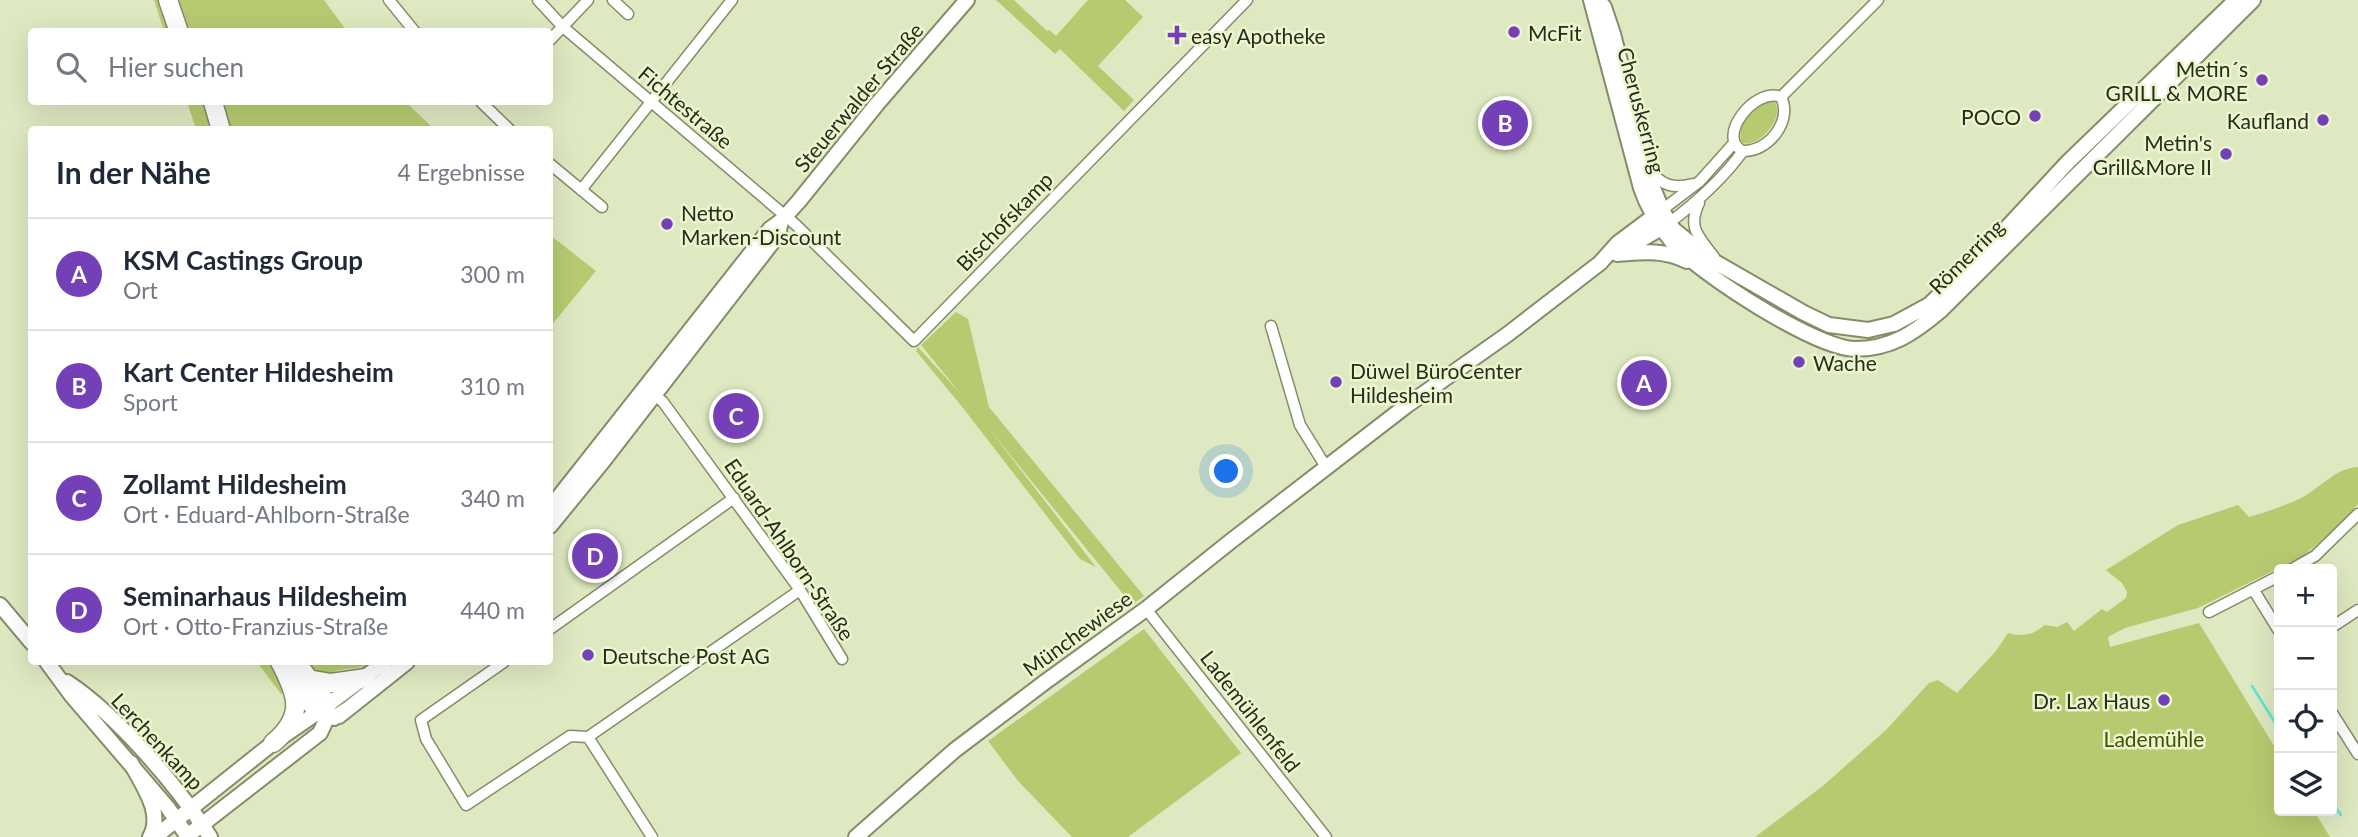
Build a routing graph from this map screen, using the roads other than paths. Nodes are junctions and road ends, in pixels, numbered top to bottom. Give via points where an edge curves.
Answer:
1 (168, 0) edge
2 (179, 0) edge
3 (538, 0) edge
4 (588, 0) edge
5 (613, 0) edge
6 (732, 0) edge
7 (967, 0) edge
8 (1247, 0) edge
9 (1591, 0) edge
10 (1598, 0) edge
11 (1878, 0) edge
12 (2236, 0) edge
13 (2253, 0) edge
14 (394, 2) edge
15 (628, 14) dead end
16 (563, 27) junction
17 (178, 28) edge
18 (189, 28) edge
19 (412, 28) edge
20 (553, 37) edge
21 (1781, 97) junction
22 (650, 103) junction
23 (202, 105) edge
24 (214, 105) edge
25 (486, 105) edge
26 (209, 126) edge
27 (220, 126) edge
28 (506, 126) edge
29 (1734, 143) junction
30 (1743, 151) junction
31 (1647, 165) junction
32 (553, 167) edge
33 (1700, 181) junction
34 (581, 190) junction
35 (1700, 200) junction
36 (602, 207) dead end
37 (783, 218) junction
38 (1662, 219) junction
39 (1617, 254) junction
40 (1600, 263) junction
41 (1720, 266) junction
42 (1700, 268) junction
43 (1271, 326) dead end
44 (650, 392) junction
45 (1326, 467) junction
46 (734, 498) junction
47 (553, 505) edge
48 (2358, 514) edge
49 (553, 522) edge
50 (2301, 564) edge
51 (2274, 578) edge
52 (2253, 589) junction
53 (800, 590) junction
54 (0, 605) edge
55 (1146, 609) junction
56 (2358, 610) edge
57 (2209, 612) dead end
58 (2337, 623) edge
59 (553, 627) edge
60 (2277, 627) edge
61 (28, 638) edge
62 (842, 659) dead end
63 (50, 665) edge
64 (287, 665) edge
65 (382, 665) edge
66 (403, 665) edge
67 (500, 665) edge
68 (60, 677) junction
69 (366, 678) junction
70 (308, 679) junction
71 (346, 710) junction
72 (324, 711) junction
73 (2337, 721) edge
74 (320, 733) junction
75 (589, 737) junction
76 (273, 743) junction
77 (2358, 754) edge
78 (131, 763) junction
79 (192, 809) junction
80 (176, 820) junction
81 (206, 831) edge
82 (150, 837) edge
83 (155, 837) edge
84 (187, 837) edge
85 (652, 837) edge
86 (856, 837) edge
87 (1326, 837) edge

1 - 17 highway
2 - 18 highway
3 - 16 street, Fichtestraße
4 - 16 street
5 - 15 street
6 - 22 street
7 - 37 main road, Steuerwalder Straße
8 - 37 street, Bischofskamp via 914,341
9 - 38 main road, Cheruskerring via 1645,199
10 - 31 main road, Cheruskerring via 1613,34
11 - 21 street
12 - 41 main road, Römerring via 2063,167 1951,284 1907,319 1868,330 1829,325
13 - 42 main road, Römerring via 1940,311 1905,338 1870,348 1834,345 1804,332
14 - 19 street
16 - 20 street
16 - 22 street, Fichtestraße
21 - 29 street via 1768,94 1758,99 1739,120
21 - 30 street via 1786,106 1782,126 1758,148
22 - 34 street
22 - 37 street, Fichtestraße
23 - 26 highway
24 - 27 highway
25 - 28 street
29 - 30 street
29 - 33 street
30 - 35 street
31 - 33 street via 1671,187
31 - 38 main road, Cheruskerring
32 - 34 street
33 - 38 street
34 - 36 street
35 - 38 street
35 - 41 street via 1694,228
37 - 44 main road, Steuerwalder Straße via 778,235
38 - 39 main road, Münchewiese
38 - 40 main road, Münchewiese via 1618,243
38 - 41 main road, Römerring
38 - 42 main road, Römerring via 1675,244
39 - 40 main road, Münchewiese
39 - 42 main road, Münchewiese via 1667,253
40 - 45 main road, Münchewiese
43 - 45 street via 1300,425
44 - 46 street, Eduard-Ahlborn-Straße via 663,402
44 - 47 main road, Steuerwalder Straße
44 - 49 main road, Steuerwalder Straße
45 - 55 main road, Münchewiese
46 - 53 street, Eduard-Ahlborn-Straße
46 - 59 street
48 - 50 street
51 - 52 street
52 - 57 street
52 - 60 street
53 - 62 street, Eduard-Ahlborn-Straße
53 - 75 street
54 - 61 main road
55 - 86 main road, Münchewiese via 955,750
55 - 87 street, Lademühlenfeld
56 - 58 street
63 - 68 main road, Lerchenkamp
64 - 70 highway
64 - 72 highway
64 - 76 highway via 295,712 288,730
65 - 69 main road
66 - 71 main road
67 - 75 street via 421,720 426,739 466,805 570,736
68 - 78 main road, Lerchenkamp
68 - 79 main road, Lerchenkamp via 124,730
69 - 70 highway via 331,683
69 - 72 main road
70 - 72 highway via 322,696
71 - 72 main road via 334,718
71 - 74 main road
72 - 74 main road
72 - 76 main road
73 - 77 street
74 - 81 main road
75 - 85 street
76 - 79 main road
78 - 80 main road, Lerchenkamp
78 - 82 main road via 152,804 155,818
79 - 80 main road
79 - 81 main road, Lerchenkamp
80 - 83 main road
80 - 84 main road, Lerchenkamp
81 - 84 main road

